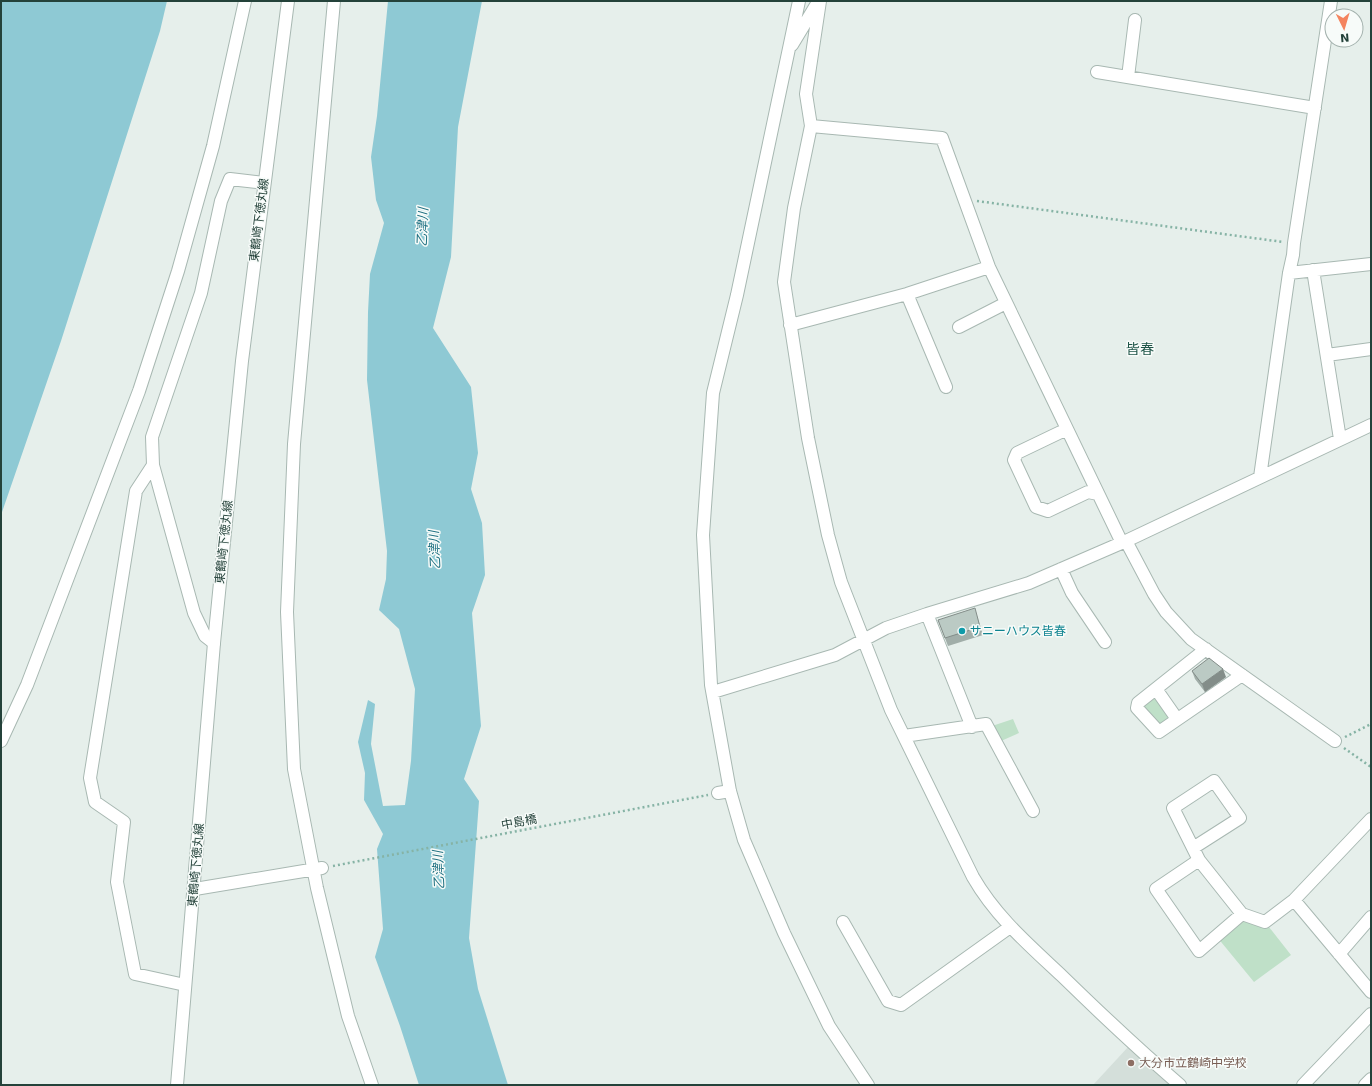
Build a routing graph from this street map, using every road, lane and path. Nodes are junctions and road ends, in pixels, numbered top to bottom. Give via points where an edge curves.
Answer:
1 (245, 1) edge
2 (288, 1) edge
3 (334, 1) edge
4 (798, 1) edge
5 (819, 1) edge
6 (1331, 1) edge
7 (1135, 20) dead end
8 (788, 52) junction
9 (1097, 72) dead end
10 (1128, 78) junction
11 (1315, 108) junction
12 (811, 126) junction
13 (264, 183) junction
14 (965, 200) junction
15 (1294, 243) junction
16 (1371, 264) edge
17 (989, 267) junction
18 (1313, 270) junction
19 (1288, 273) junction
20 (907, 294) junction
21 (1006, 304) junction
22 (790, 325) junction
23 (959, 327) dead end
24 (1371, 349) edge
25 (1327, 355) junction
26 (946, 388) dead end
27 (1371, 425) edge
28 (1067, 429) junction
29 (1340, 439) junction
30 (153, 465) junction
31 (1260, 476) junction
32 (1098, 494) junction
33 (1124, 542) junction
34 (1061, 569) junction
35 (927, 614) junction
36 (863, 640) junction
37 (1104, 642) dead end
38 (214, 643) junction
39 (1206, 649) junction
40 (1242, 675) junction
41 (1156, 689) junction
42 (713, 692) junction
43 (1177, 719) junction
44 (1371, 724) edge
45 (972, 727) junction
46 (904, 736) junction
47 (1, 741) edge
48 (1335, 741) junction
49 (1371, 767) edge
50 (724, 792) junction
51 (1033, 812) dead end
52 (1371, 819) edge
53 (1193, 848) junction
54 (1199, 860) junction
55 (318, 869) junction
56 (195, 889) junction
57 (1294, 900) junction
58 (1242, 914) junction
59 (1371, 917) edge
60 (842, 922) dead end
61 (1010, 927) junction
62 (1339, 954) junction
63 (185, 985) junction
64 (1371, 992) edge
65 (1371, 1014) edge
66 (1371, 1078) edge
67 (177, 1085) edge
68 (372, 1085) edge
69 (868, 1085) edge
70 (1180, 1085) edge
71 (1303, 1085) edge
72 (1365, 1085) edge

1 - 47 street via 213,146 178,271 142,384 27,684
2 - 13 street, 東鶴崎下徳丸線
3 - 55 street via 294,444 287,612 294,769
4 - 8 street
5 - 8 street
5 - 12 street via 806,94
6 - 11 street
7 - 10 street
8 - 42 street via 737,295 713,393 703,535
9 - 10 street
10 - 11 street
11 - 15 street
12 - 14 street via 942,138
12 - 22 street via 794,208 784,282
13 - 30 street via 230,179 221,201 201,293 152,437
13 - 38 street, 東鶴崎下徳丸線 via 242,361
14 - 15 path
14 - 17 street
15 - 19 street
16 - 18 street
17 - 20 street
17 - 21 street
18 - 19 street
18 - 25 street
19 - 31 street
20 - 22 street
20 - 26 street
21 - 23 street
21 - 28 street
22 - 36 street via 808,438 828,535 841,582
24 - 25 street
25 - 29 street
27 - 29 street
28 - 32 street
28 - 32 street via 1017,453 1014,460 1036,507 1048,511 1088,492
29 - 31 street
30 - 38 street via 194,613 205,636
30 - 63 street via 136,491 90,778 95,802 124,822 117,882 135,974
31 - 33 street
32 - 33 street
33 - 34 street
33 - 39 street via 1166,612 1191,639
34 - 35 street via 1029,583
34 - 37 street via 1072,593
35 - 36 street via 886,628
35 - 45 street
36 - 42 street via 835,655
36 - 46 street
38 - 56 street, 東鶴崎下徳丸線
39 - 40 street
39 - 41 street
40 - 43 street
40 - 48 street
41 - 43 street
41 - 43 street via 1138,702 1137,708 1159,732
42 - 50 street
44 - 48 path
45 - 46 street
45 - 51 street via 986,724
46 - 61 street via 973,878 984,896
48 - 49 path
50 - 55 path, 中島橋
50 - 69 street via 784,932 830,1026
52 - 57 street
53 - 53 street via 1173,808 1214,781 1240,818
53 - 54 street
54 - 58 street
54 - 58 street via 1156,889 1199,951
55 - 56 street
55 - 68 street via 348,1016
56 - 63 street, 東鶴崎下徳丸線
57 - 58 street via 1264,922
57 - 62 street
59 - 62 street
60 - 61 street via 888,1002 901,1005
61 - 70 street via 1129,1041
62 - 64 street
63 - 67 street, 東鶴崎下徳丸線
65 - 71 street
66 - 72 street

